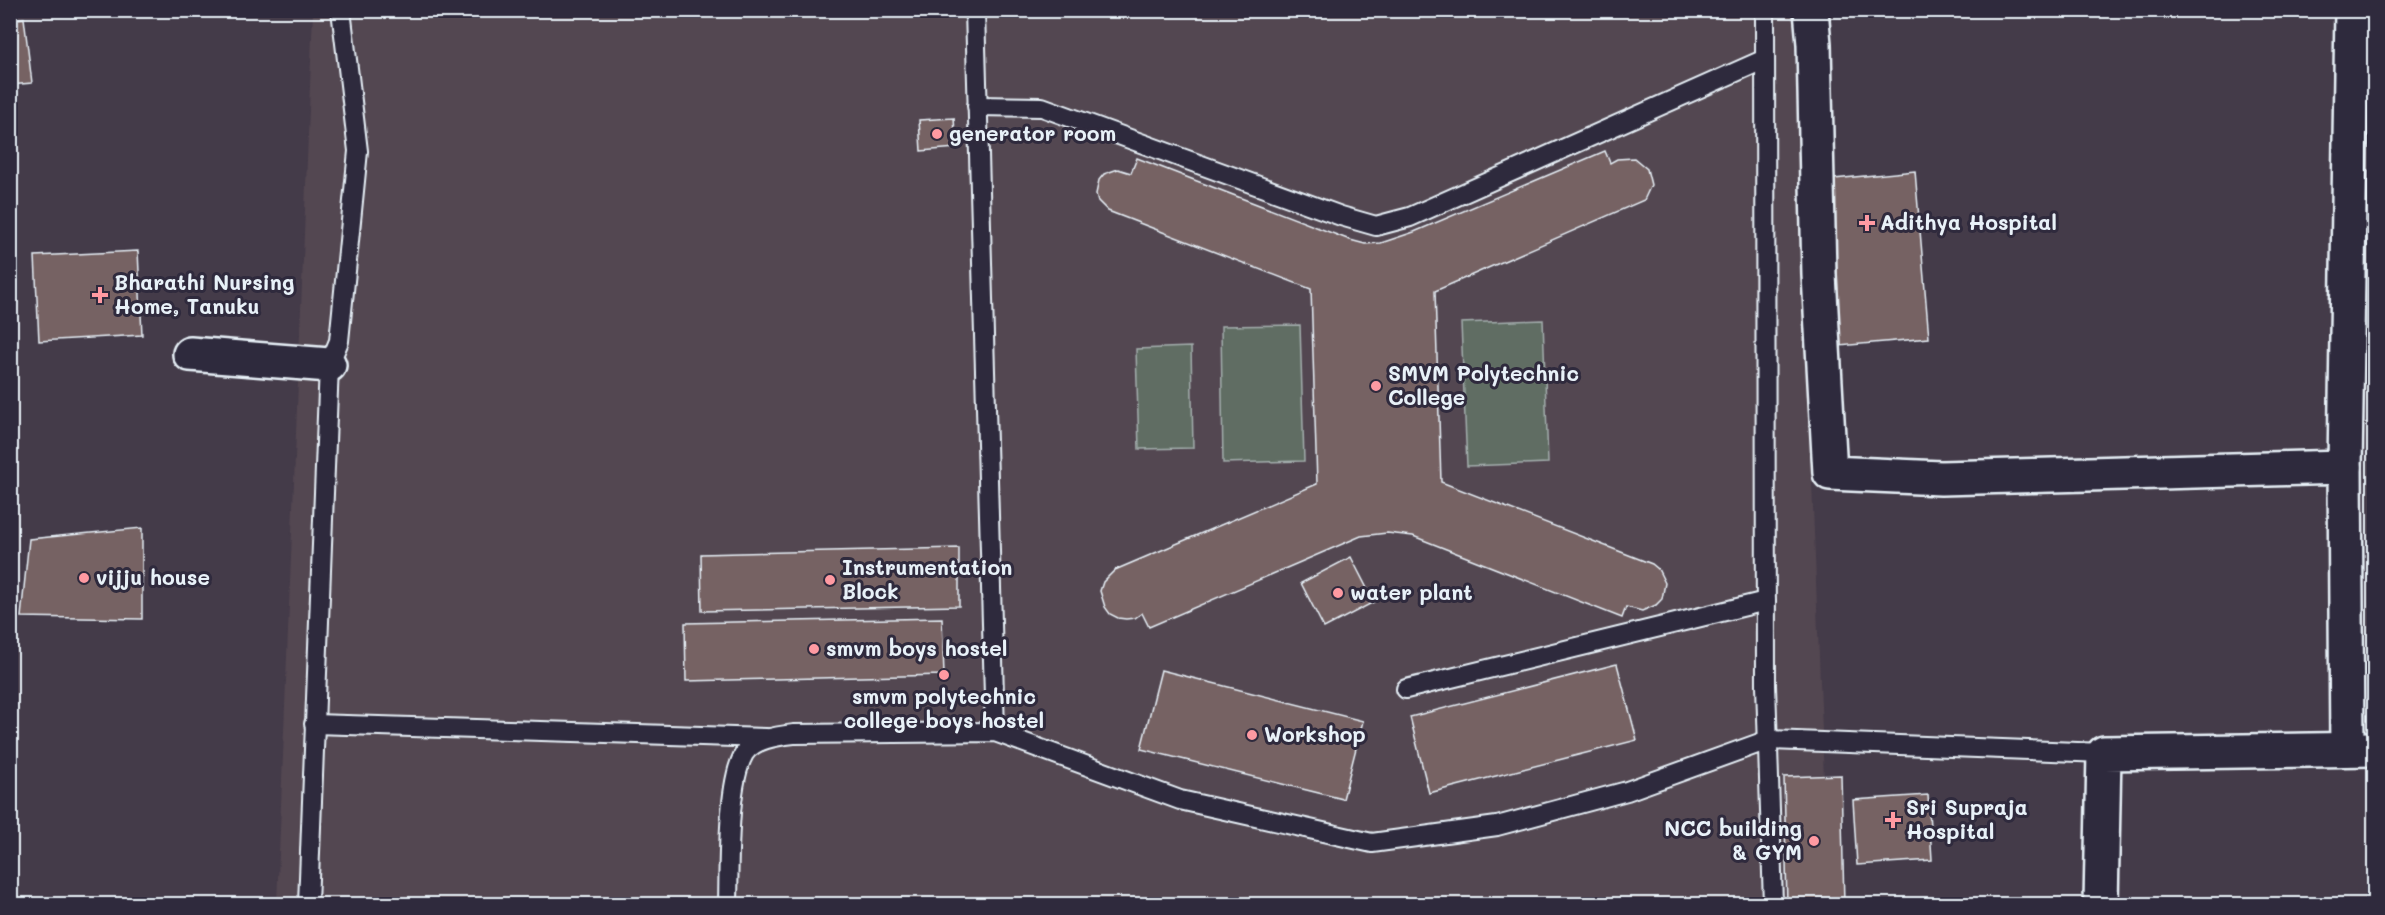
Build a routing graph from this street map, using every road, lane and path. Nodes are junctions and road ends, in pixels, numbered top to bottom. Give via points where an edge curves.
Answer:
1 (341, 10) edge
2 (975, 10) edge
3 (1765, 10) edge
4 (1811, 10) edge
5 (2352, 10) edge
6 (1765, 59) junction
7 (977, 106) junction
8 (190, 354) dead end
9 (329, 365) junction
10 (2344, 467) junction
11 (1766, 601) junction
12 (1406, 689) dead end
13 (314, 724) junction
14 (995, 732) junction
15 (766, 738) junction
16 (1768, 740) junction
17 (2361, 749) edge
18 (2104, 753) junction
19 (308, 904) edge
20 (728, 904) edge
21 (1773, 904) edge
22 (2101, 904) edge

1 - 9 lane via 358,151 339,341
2 - 7 lane
3 - 6 lane
4 - 10 street via 1830,473 1941,478
5 - 10 street
6 - 7 lane via 1410,217 1376,226 1042,107
6 - 11 lane
7 - 14 lane
8 - 9 street
9 - 13 lane
10 - 17 street
11 - 12 lane
11 - 16 lane
13 - 15 lane
13 - 19 lane
14 - 15 lane via 794,734
14 - 16 lane via 1180,800 1372,843 1497,826 1627,791
15 - 20 lane via 745,753 734,788
16 - 18 lane
16 - 21 lane
17 - 18 street
18 - 22 street

